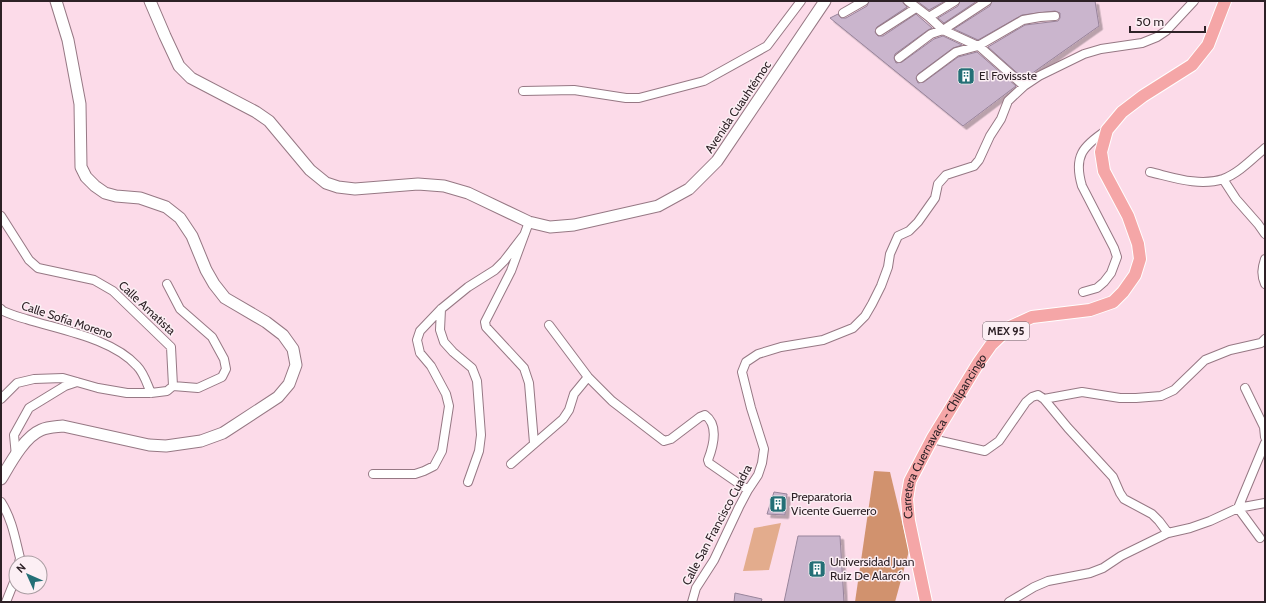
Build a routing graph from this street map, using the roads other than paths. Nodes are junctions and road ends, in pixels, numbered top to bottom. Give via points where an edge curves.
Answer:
1 (56, 1) edge
2 (150, 1) edge
3 (801, 1) edge
4 (825, 1) edge
5 (864, 1) edge
6 (908, 1) edge
7 (955, 1) edge
8 (987, 1) edge
9 (1194, 1) edge
10 (1225, 1) edge
11 (916, 8) junction
12 (843, 13) dead end
13 (929, 16) junction
14 (1055, 16) dead end
15 (944, 30) junction
16 (880, 31) dead end
17 (978, 46) junction
18 (899, 58) dead end
19 (921, 78) dead end
20 (1024, 86) junction
21 (523, 91) dead end
22 (1107, 130) junction
23 (1265, 148) edge
24 (1150, 172) dead end
25 (1223, 179) junction
26 (1, 216) edge
27 (529, 222) junction
28 (1265, 234) edge
29 (524, 235) junction
30 (1265, 259) edge
31 (167, 284) dead end
32 (1265, 284) edge
33 (1083, 292) dead end
34 (1, 309) edge
35 (441, 309) junction
36 (549, 325) dead end
37 (1265, 339) edge
38 (588, 377) junction
39 (77, 382) junction
40 (173, 386) junction
41 (1245, 388) dead end
42 (151, 393) junction
43 (1, 399) edge
44 (1044, 399) junction
45 (1265, 437) edge
46 (932, 439) junction
47 (534, 443) junction
48 (1265, 443) edge
49 (16, 456) junction
50 (511, 464) dead end
51 (373, 474) dead end
52 (1, 479) edge
53 (468, 482) dead end
54 (748, 490) junction
55 (1, 502) edge
56 (1265, 503) edge
57 (1238, 508) junction
58 (1168, 534) junction
59 (1260, 538) dead end
60 (19, 555) edge
61 (692, 602) edge
62 (926, 602) edge
63 (1010, 602) edge

1 - 49 main road via 68,40 80,104 81,167 86,177 105,193 140,198 166,207 180,218 192,236 206,270 225,298 283,335 292,349 296,365 289,384 278,397 223,433 201,441 166,446 148,445 63,426 50,427 28,439
2 - 27 main road, Avenida Cuauhtémoc via 179,66 191,78 269,121 310,170 326,183 355,189 418,184 444,186 468,193
3 - 21 street via 767,46 704,81 639,98 574,90
4 - 27 main road, Avenida Cuauhtémoc via 718,161 689,189 658,206 574,225 550,227
5 - 12 street
6 - 11 street
7 - 13 street
8 - 15 street
9 - 20 street, Calle San Francisco Cuadra via 1157,37 1142,43 1084,54 1038,76
10 - 22 main road, Carretera Cuernavaca - Chilpancingo / MEX 95 via 1208,45 1192,65 1122,112
11 - 13 street
11 - 16 street
13 - 15 street
14 - 17 street via 1023,20
15 - 17 street
15 - 18 street via 931,34
17 - 19 street via 956,52
17 - 20 street
20 - 54 street, Calle San Francisco Cuadra via 1008,101 1002,119 990,136 980,160 974,166 946,175 938,184 935,198 918,222 909,231 898,236 875,298 865,316 853,328 823,340 758,354 746,362 742,372 764,449 758,475
22 - 33 street via 1084,148 1079,158 1079,175 1117,257 1111,273 1104,282 1097,288
22 - 46 main road, Carretera Cuernavaca - Chilpancingo / MEX 95 via 1101,152 1104,171 1128,216 1138,244 1140,259 1135,276 1113,302 1090,310 1032,316 1010,327 991,345 979,362
23 - 25 street
24 - 25 street via 1189,181 1210,182
25 - 28 street
26 - 40 street, Calle Amatista via 29,260 38,268 94,280 114,291 147,323 171,347
27 - 29 street
29 - 35 street via 495,270 468,287
29 - 47 street via 511,271 485,322 486,327 524,368 529,383
30 - 32 street via 1262,277
31 - 40 street via 180,309 212,337 224,359 226,370 222,377 198,388
34 - 42 street, Calle Sofía Moreno via 116,349 138,366
35 - 51 street via 420,331 416,340 420,353 431,366 446,394 449,406 442,451 434,466 424,471 415,474
35 - 53 street via 440,330 444,342 472,368 477,381 481,435 479,451
36 - 38 street
37 - 44 street via 1205,360 1174,390 1161,396 1120,398 1082,392
38 - 47 street via 574,394 569,410 562,419
38 - 54 street via 612,401 664,441 672,439 705,415 712,423 714,441 709,463
39 - 42 street via 127,393
39 - 43 street via 63,378 34,379 17,383
39 - 49 street via 65,386 29,408 14,436
40 - 42 street via 167,391
41 - 45 street via 1264,427
44 - 46 street via 1032,397 1026,402 999,441 985,451
44 - 58 street via 1114,477 1124,499 1152,514
46 - 62 main road, Carretera Cuernavaca - Chilpancingo / MEX 95 via 910,481 907,499 909,521
47 - 50 street
48 - 57 street
49 - 52 main road
54 - 61 street, Calle San Francisco Cuadra via 714,560 696,588
55 - 60 street via 8,513
56 - 57 street
57 - 58 street via 1210,522
57 - 59 street
58 - 63 street via 1121,556 1103,568 1034,587

